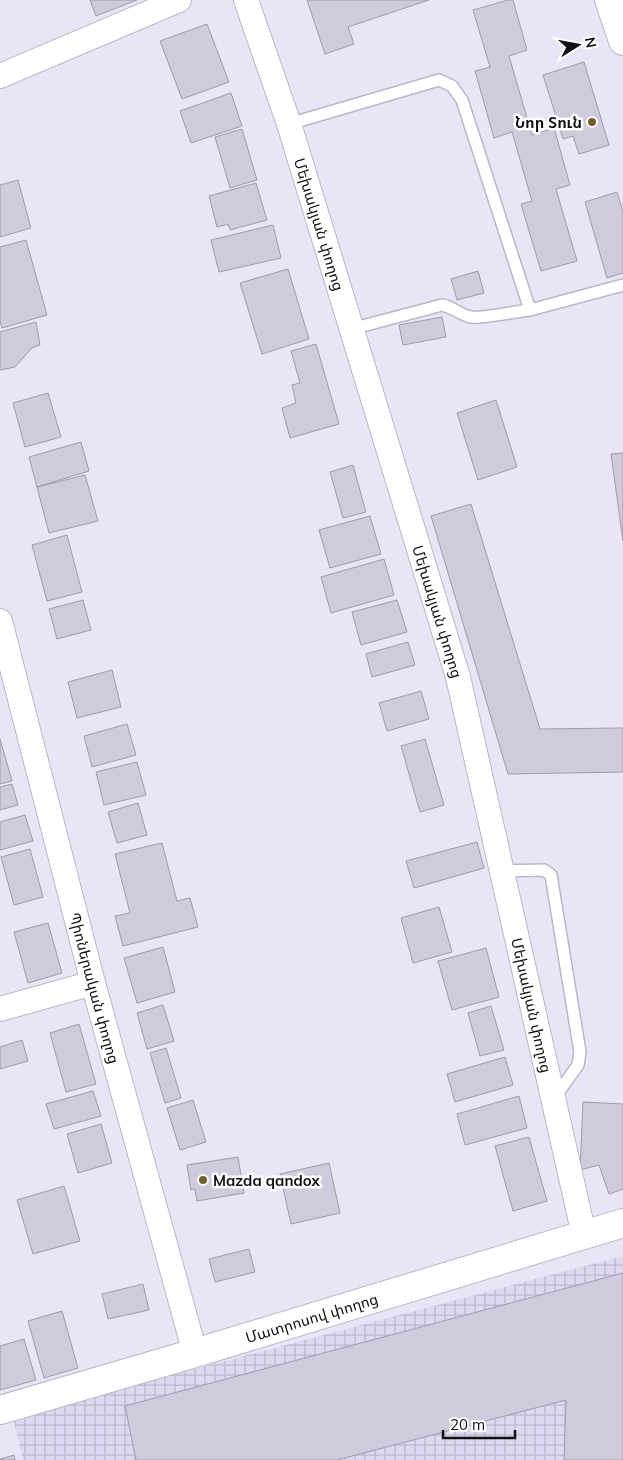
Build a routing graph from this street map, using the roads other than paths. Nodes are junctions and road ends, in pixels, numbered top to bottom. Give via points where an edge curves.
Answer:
1 (179, 0) edge
2 (246, 0) edge
3 (615, 5) edge
4 (623, 41) edge
5 (0, 76) edge
6 (289, 124) junction
7 (623, 286) edge
8 (530, 310) junction
9 (352, 329) junction
10 (0, 621) edge
11 (501, 871) junction
12 (93, 983) junction
13 (0, 1009) edge
14 (553, 1099) junction
15 (623, 1223) edge
16 (584, 1235) junction
17 (194, 1353) junction
18 (0, 1410) edge

1 - 5 street
2 - 6 street, Մեխակյան փողոց
3 - 4 street
6 - 8 lane via 439,80 452,86 462,100
6 - 9 street, Մեխակյան փողոց
7 - 8 lane
8 - 9 lane via 472,318 442,305
9 - 11 street, Մեխակյան փողոց via 458,677
10 - 12 street, Պիոներական փողոց
11 - 14 street, Մեխակյան փողոց
11 - 14 lane via 544,870 551,875 580,1052 578,1065
12 - 13 street
12 - 17 street, Պիոներական փողոց
14 - 16 street, Մեխակյան փողոց
15 - 16 street, Մատրոսով փողոց
16 - 17 street, Մատրոսով փողոց
17 - 18 street, Մատրոսով փողոց

